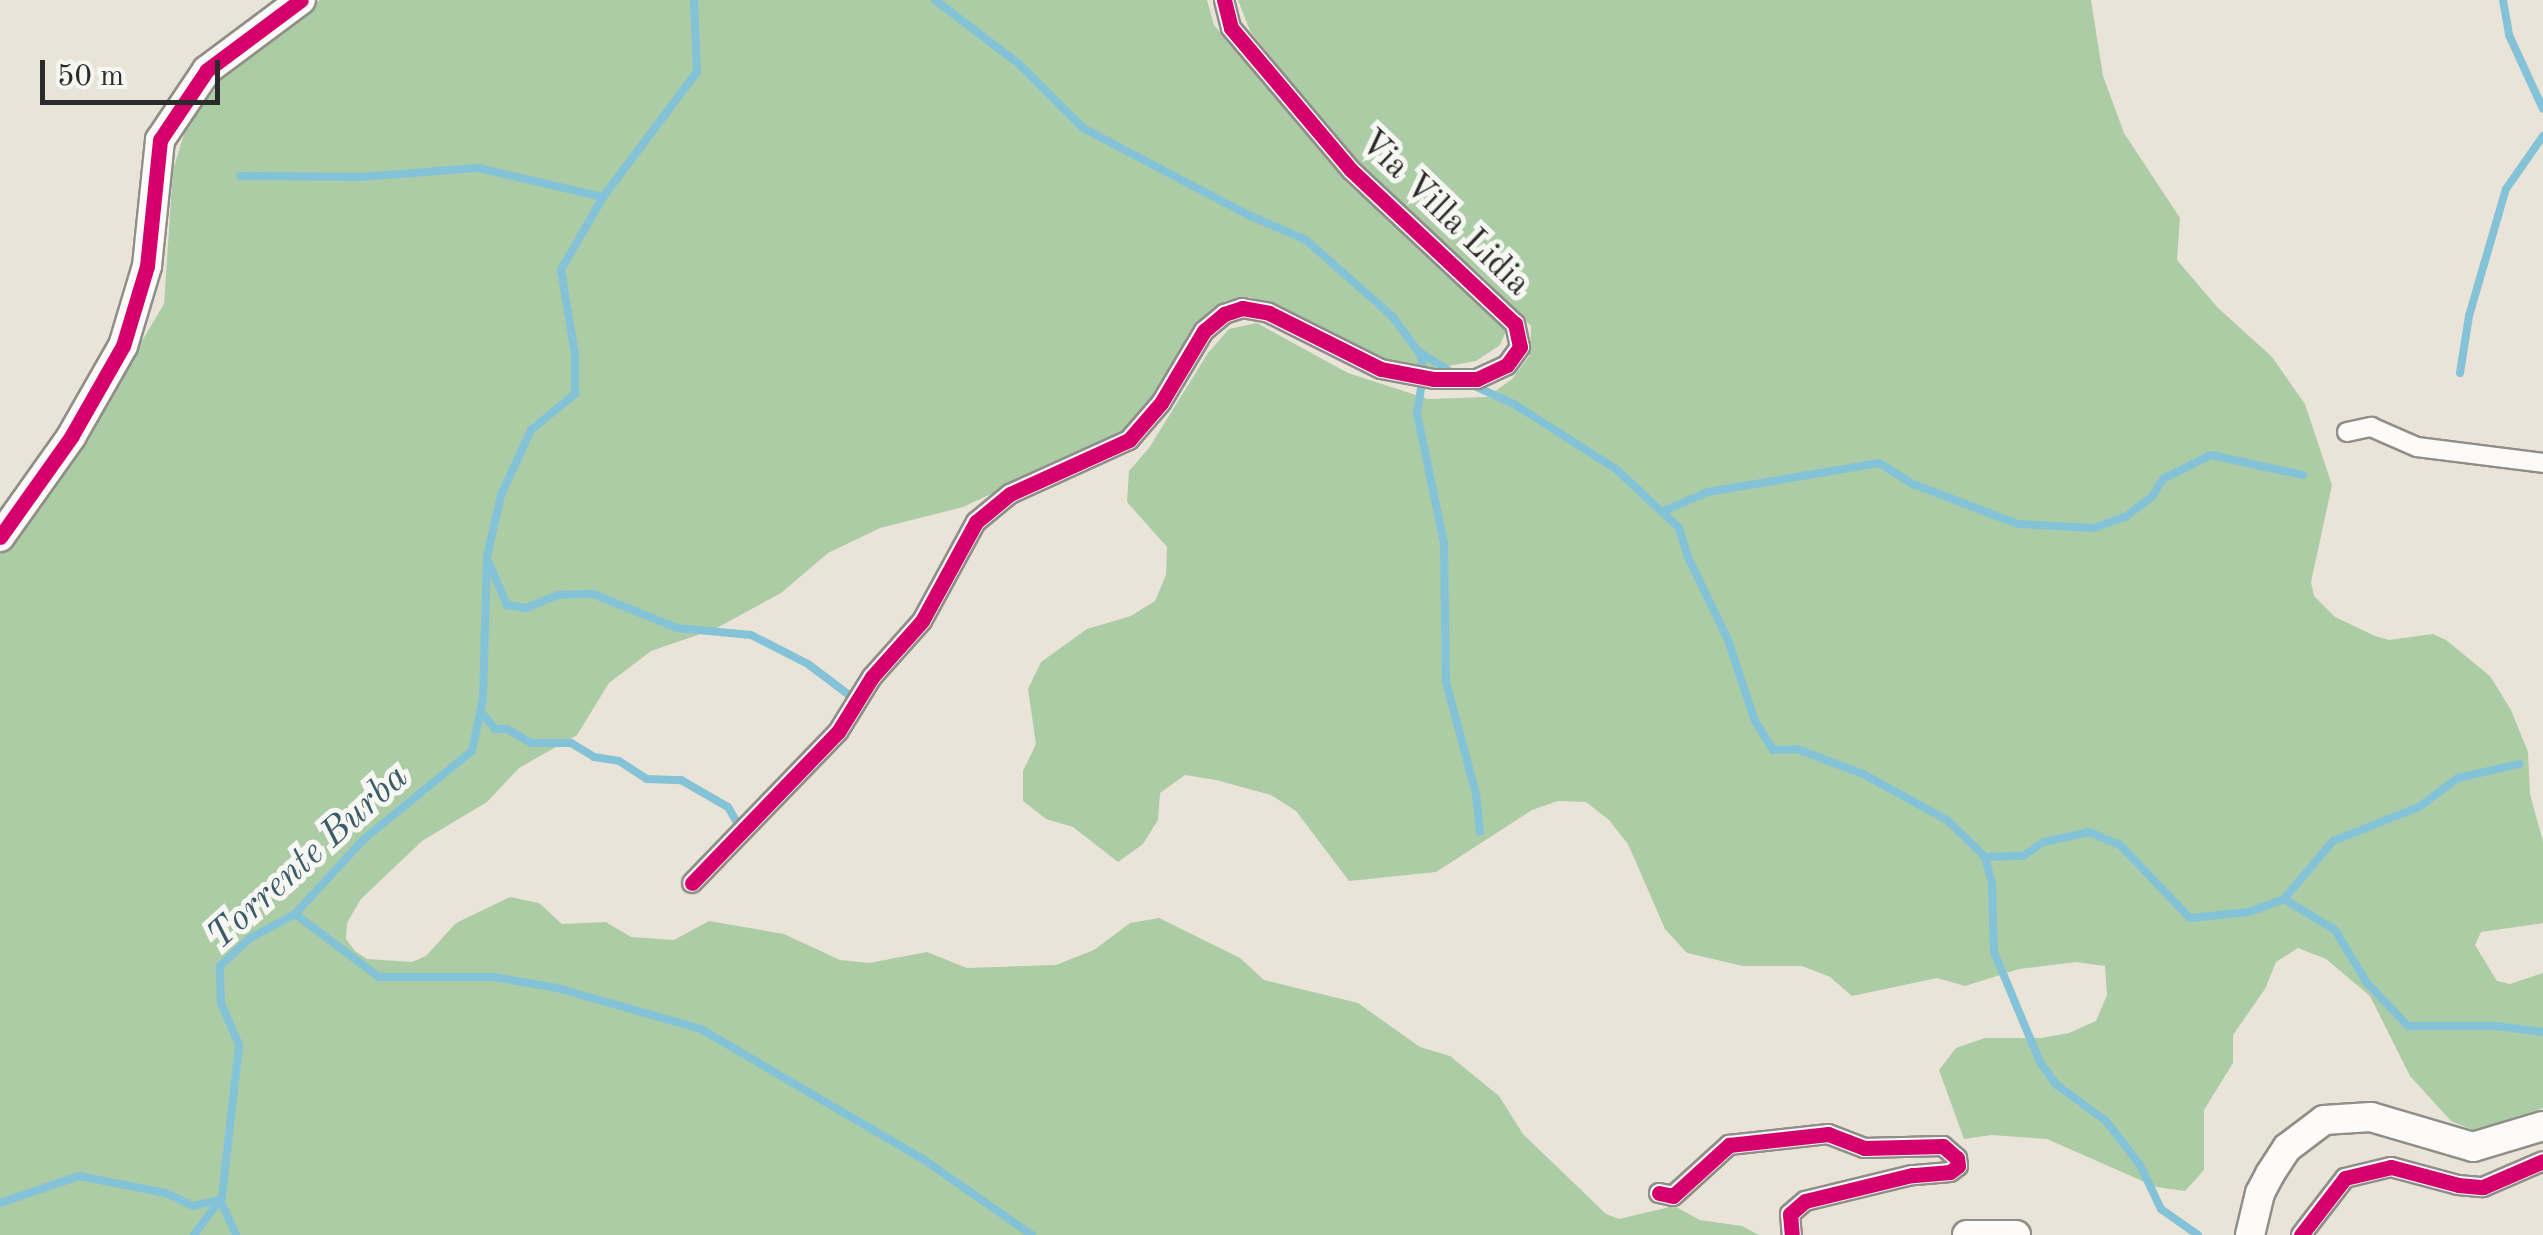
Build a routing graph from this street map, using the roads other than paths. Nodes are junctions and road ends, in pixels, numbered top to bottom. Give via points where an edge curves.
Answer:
1 (300, 0) edge
2 (1224, 0) edge
3 (2346, 432) dead end
4 (2543, 464) edge
5 (0, 537) edge
6 (692, 883) dead end
7 (2543, 1126) edge
8 (2543, 1162) edge
9 (1660, 1192) dead end
10 (1792, 1235) edge
11 (1967, 1235) edge
12 (2016, 1235) edge
13 (2250, 1235) edge
14 (2301, 1235) edge

1 - 5 street via 207,70 160,140 147,266 122,346 72,438
2 - 6 street, Via Villa Lidia via 1231,28 1350,170 1515,324 1520,347 1507,365 1477,379 1434,380 1381,370 1268,313 1242,308 1224,314 1204,330 1161,403 1129,440 1010,494 976,522 922,621 872,677 838,732
3 - 4 street via 2371,427 2417,448
7 - 13 street via 2473,1147 2371,1117 2324,1120 2287,1148 2270,1174
8 - 14 street via 2483,1187 2391,1167 2344,1178
9 - 10 street via 1673,1196 1729,1145 1828,1134 1864,1148 1943,1146 1957,1158 1950,1172 1912,1174 1805,1201 1790,1214
11 - 12 street

